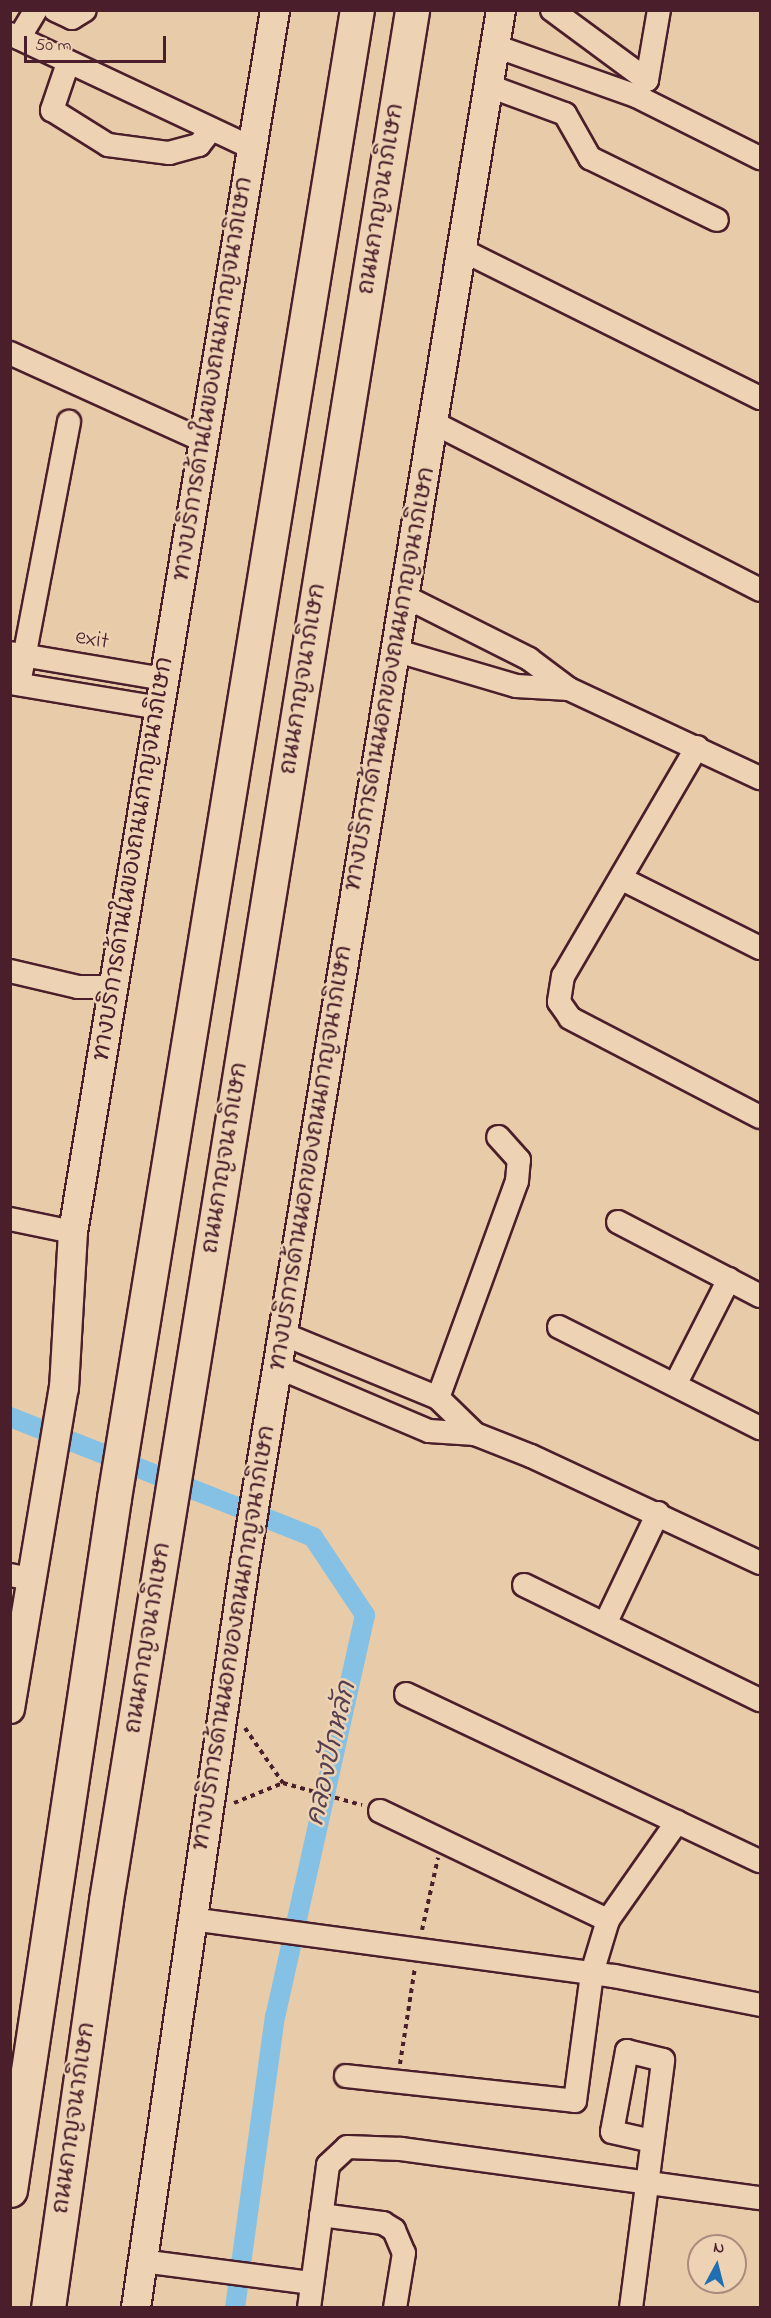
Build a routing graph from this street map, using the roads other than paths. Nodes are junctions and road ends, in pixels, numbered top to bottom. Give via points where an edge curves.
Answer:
1 (36, 10) edge
2 (55, 10) edge
3 (85, 10) edge
4 (275, 10) edge
5 (357, 10) edge
6 (412, 10) edge
7 (501, 10) edge
8 (552, 10) edge
9 (659, 10) edge
10 (15, 36) edge
11 (495, 46) junction
12 (68, 63) junction
13 (489, 86) junction
14 (210, 131) junction
15 (252, 148) junction
16 (760, 158) edge
17 (717, 220) dead end
18 (462, 250) junction
19 (10, 353) edge
20 (760, 398) edge
21 (69, 422) dead end
22 (434, 423) junction
23 (204, 441) junction
24 (760, 590) edge
25 (404, 596) junction
26 (394, 650) junction
27 (17, 654) edge
28 (164, 679) junction
29 (15, 684) edge
30 (569, 689) junction
31 (159, 708) junction
32 (698, 747) junction
33 (760, 778) edge
34 (622, 879) junction
35 (760, 948) edge
36 (10, 971) edge
37 (112, 987) junction
38 (760, 1117) edge
39 (498, 1137) dead end
40 (10, 1219) edge
41 (618, 1222) dead end
42 (73, 1232) junction
43 (729, 1279) junction
44 (760, 1296) edge
45 (560, 1327) dead end
46 (283, 1334) junction
47 (278, 1367) junction
48 (397, 1383) junction
49 (675, 1385) junction
50 (438, 1398) junction
51 (385, 1413) junction
52 (760, 1428) edge
53 (475, 1434) junction
54 (658, 1513) junction
55 (760, 1563) edge
56 (21, 1577) edge
57 (524, 1585) dead end
58 (605, 1624) junction
59 (406, 1694) dead end
60 (12, 1696) edge
61 (760, 1700) edge
62 (380, 1811) road end
63 (677, 1822) junction
64 (760, 1861) edge
65 (192, 1919) junction
66 (608, 1920) junction
67 (592, 1972) junction
68 (760, 2005) edge
69 (346, 2076) dead end
70 (652, 2141) dead end
71 (648, 2181) junction
72 (10, 2190) edge
73 (760, 2198) edge
74 (321, 2215) junction
75 (142, 2261) junction
76 (311, 2283) junction
77 (48, 2307) edge
78 (136, 2307) edge
79 (309, 2307) edge
80 (395, 2307) edge
81 (631, 2307) edge

1 - 10 street
2 - 3 street via 72,18
4 - 15 main road, ทางบริการด้านในของถนนกาญจนาภิเษก
5 - 72 highway via 114,1498
6 - 77 highway, ถนนกาญจนาภิเษก via 167,1526
7 - 11 main road, ทางบริการด้านนอกของถนนกาญจนาภิเษก
8 - 9 street via 647,80
10 - 12 street
11 - 13 main road, ทางบริการด้านนอกของถนนกาญจนาภิเษก
11 - 16 street via 636,96
12 - 14 street
12 - 14 street via 52,110 108,145 169,153 199,145
13 - 17 street via 565,114 590,158
13 - 18 main road, ทางบริการด้านนอกของถนนกาญจนาภิเษก
14 - 15 street
15 - 23 main road, ทางบริการด้านในของถนนกาญจนาภิเษก
18 - 20 street
18 - 22 main road, ทางบริการด้านนอกของถนนกาญจนาภิเษก
19 - 23 street
21 - 27 street
22 - 24 street
22 - 25 main road, ทางบริการด้านนอกของถนนกาญจนาภิเษก
23 - 28 main road, ทางบริการด้านในของถนนกาญจนาภิเษก
25 - 26 main road, ทางบริการด้านนอกของถนนกาญจนาภิเษก
25 - 30 street via 529,659
26 - 30 street via 516,686
26 - 46 main road, ทางบริการด้านนอกของถนนกาญจนาภิเษก
27 - 28 street, exit
27 - 29 street
28 - 31 main road, ทางบริการด้านในของถนนกาญจนาภิเษก
29 - 31 street
30 - 32 street
31 - 37 main road, ทางบริการด้านในของถนนกาญจนาภิเษก
32 - 33 street
32 - 34 street
34 - 35 street
34 - 38 street via 563,976 559,1002 564,1013
36 - 37 street via 78,987
37 - 42 main road, ทางบริการด้านในของถนนกาญจนาภิเษก
39 - 50 street via 519,1160 517,1181
40 - 42 street
41 - 43 street
42 - 56 main road, ทางบริการด้านในของถนนกาญจนาภิเษก via 64,1388 46,1495
43 - 44 street
43 - 49 street
45 - 49 street
46 - 47 main road, ทางบริการด้านนอกของถนนกาญจนาภิเษก
46 - 48 street
47 - 51 street
47 - 65 main road, ทางบริการด้านนอกของถนนกาญจนาภิเษก
48 - 50 street
48 - 51 street
49 - 52 street
50 - 53 street
51 - 53 street via 429,1431
53 - 54 street
54 - 55 street
54 - 58 street
56 - 60 main road, ทางบริการด้านในของถนนกาญจนาภิเษก
57 - 58 street
58 - 61 street
59 - 63 street
62 - 66 street
63 - 64 street
63 - 66 street
65 - 67 street
65 - 75 main road, ทางบริการด้านนอกของถนนกาญจนาภิเษก
66 - 67 street
67 - 68 street
67 - 69 street via 575,2102
70 - 71 street
71 - 73 street
71 - 74 street via 357,2146 338,2152 328,2165
71 - 81 street
74 - 76 street
74 - 80 street via 383,2223 394,2230 404,2253
75 - 76 street
75 - 78 main road, ทางบริการด้านนอกของถนนกาญจนาภิเษก
76 - 79 street

